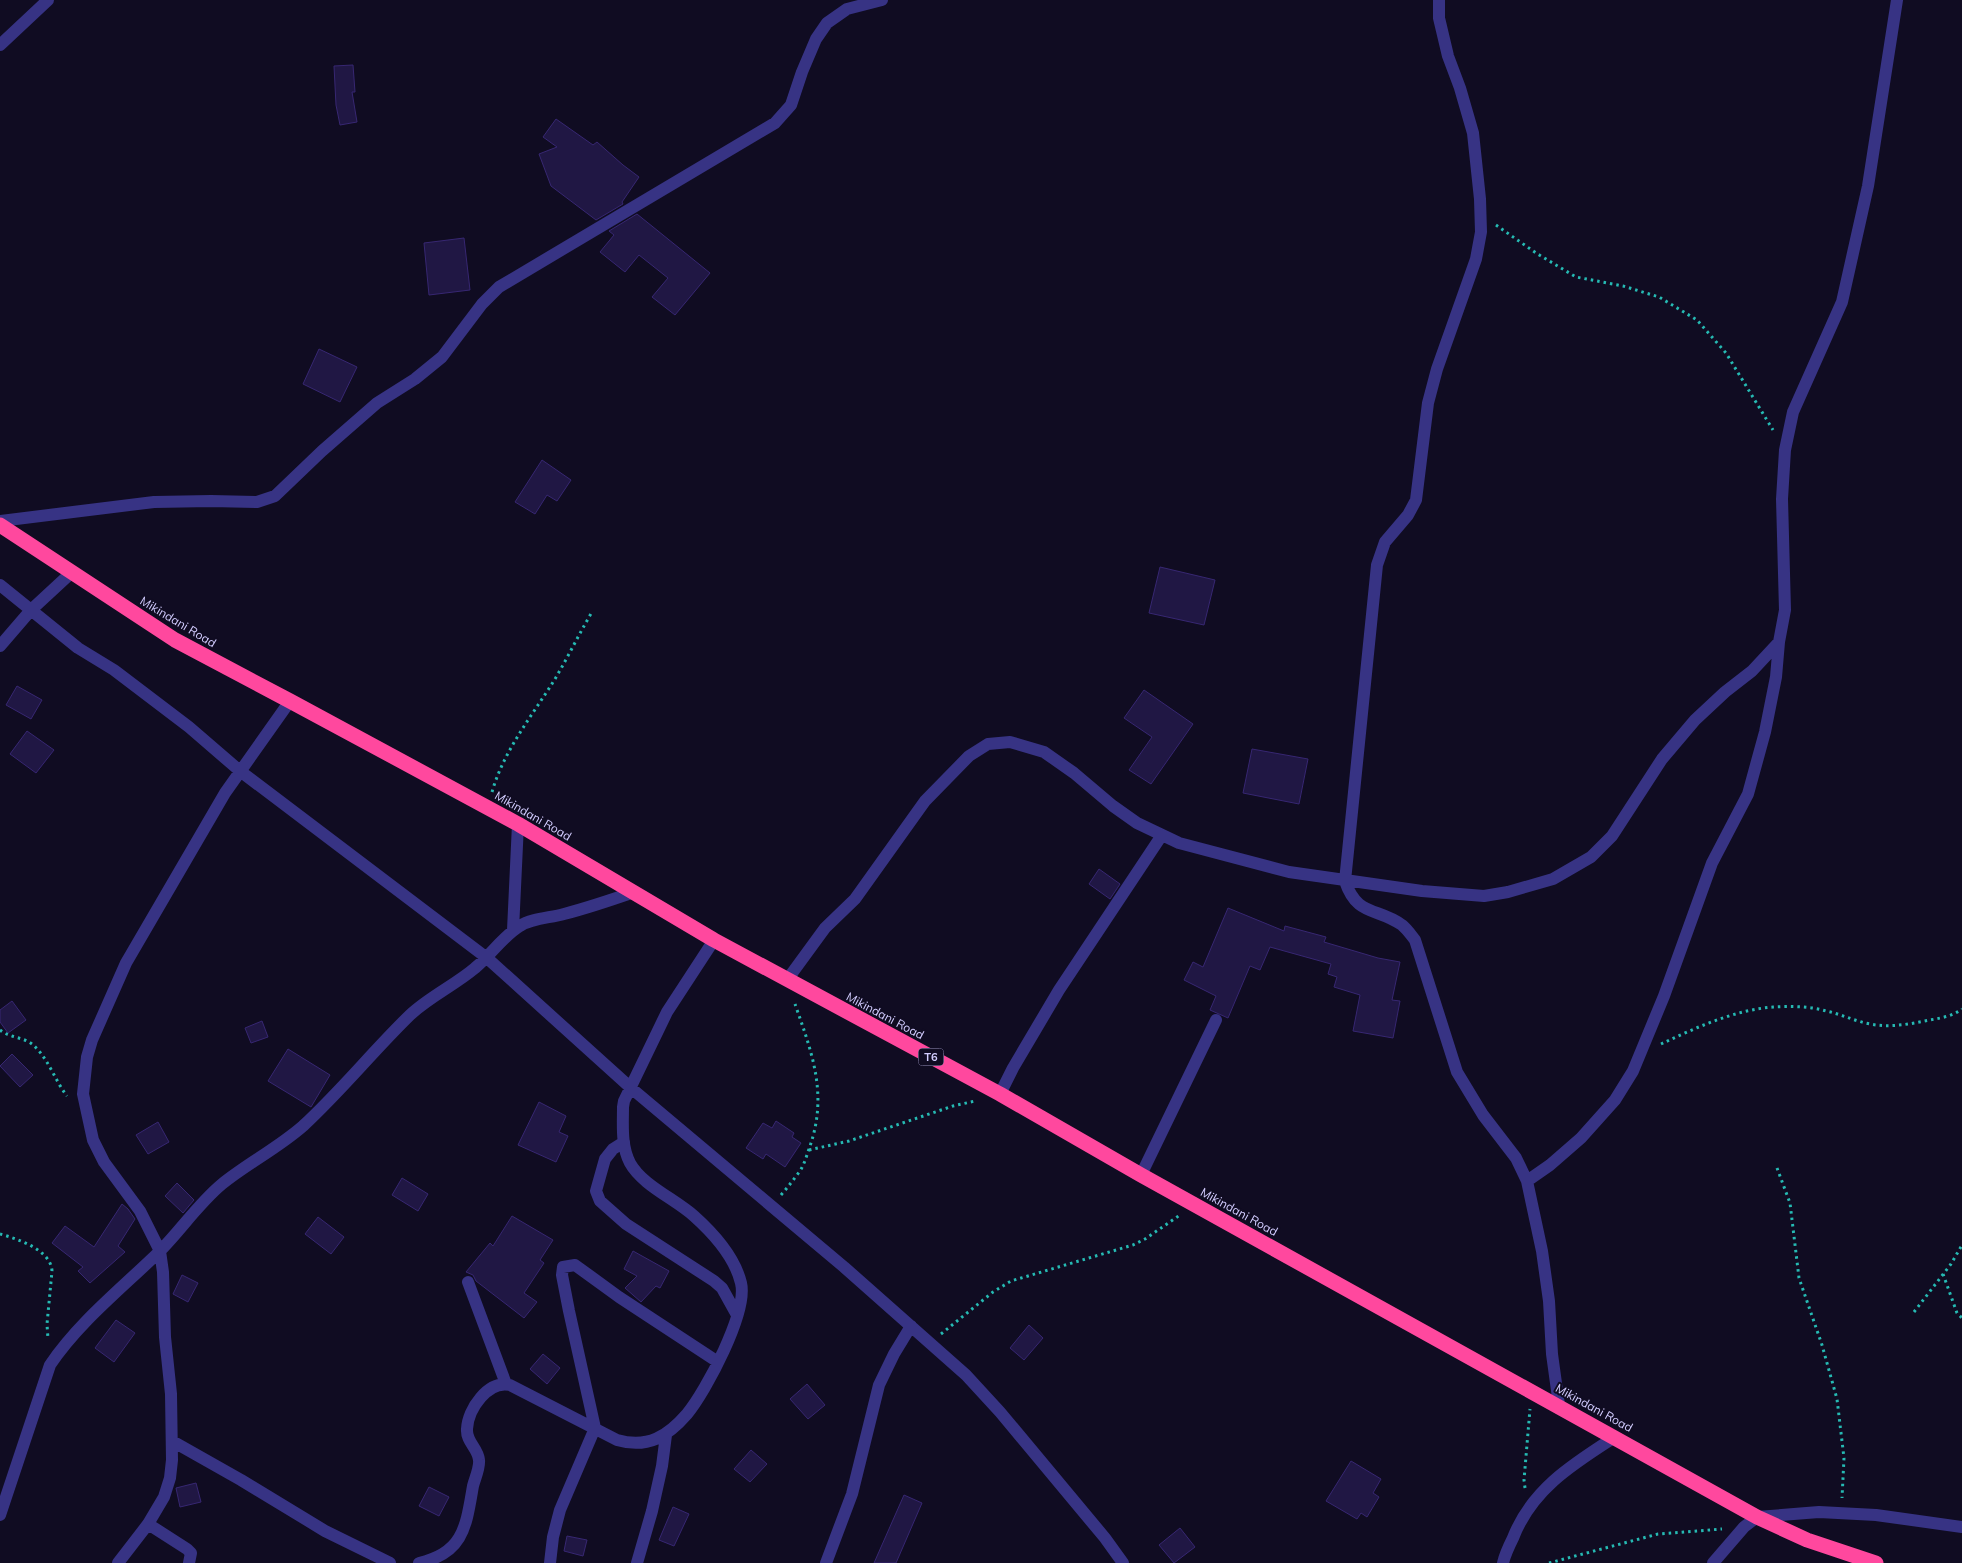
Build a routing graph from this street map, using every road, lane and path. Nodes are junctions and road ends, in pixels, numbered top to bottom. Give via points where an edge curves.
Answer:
1 (48, 0) edge
2 (882, 0) edge
3 (1439, 0) edge
4 (1897, 0) edge
5 (0, 45) edge
6 (1480, 214) junction
7 (1785, 450) junction
8 (0, 521) edge
9 (0, 525) edge
10 (71, 573) junction
11 (0, 585) edge
12 (32, 610) junction
13 (592, 612) dead end
14 (1779, 642) junction
15 (0, 646) edge
16 (290, 701) junction
17 (240, 771) junction
18 (487, 807) junction
19 (518, 824) junction
20 (1162, 835) junction
21 (1345, 881) junction
22 (634, 892) junction
23 (513, 930) junction
24 (714, 940) junction
25 (487, 958) junction
26 (787, 980) junction
27 (1962, 1009) edge
28 (1216, 1020) dead end
29 (0, 1030) edge
30 (1640, 1054) junction
31 (631, 1088) junction
32 (1000, 1094) junction
33 (86, 1114) junction
34 (624, 1142) junction
35 (809, 1150) junction
36 (1777, 1168) dead end
37 (1141, 1175) junction
38 (1527, 1182) junction
39 (1195, 1205) junction
40 (772, 1208) junction
41 (0, 1234) edge
42 (1962, 1245) edge
43 (160, 1251) junction
44 (1943, 1274) junction
45 (468, 1282) dead end
46 (1914, 1312) dead end
47 (737, 1315) junction
48 (1962, 1318) edge
49 (912, 1326) junction
50 (930, 1344) junction
51 (718, 1362) junction
52 (50, 1365) junction
53 (506, 1384) junction
54 (1532, 1391) junction
55 (1559, 1405) junction
56 (595, 1428) junction
57 (666, 1435) junction
58 (1615, 1436) junction
59 (172, 1441) junction
60 (1527, 1508) junction
61 (1842, 1513) junction
62 (0, 1515) edge
63 (1757, 1517) junction
64 (148, 1524) junction
65 (1962, 1527) edge
66 (1744, 1528) junction
67 (118, 1563) edge
68 (189, 1563) edge
69 (390, 1563) edge
70 (419, 1563) edge
71 (550, 1563) edge
72 (637, 1563) edge
73 (826, 1563) edge
74 (1123, 1563) edge
75 (1504, 1563) edge
76 (1549, 1563) edge
77 (1713, 1563) edge
78 (1876, 1563) edge

1 - 5 street
2 - 8 street via 847,9 827,23 813,47 791,105 775,123 499,287 442,357 377,403 275,496 256,502 145,503
3 - 6 street via 1441,28 1472,133
4 - 7 street via 1868,186 1842,302 1793,412
6 - 7 path via 1576,277 1659,297 1697,320 1726,353
6 - 21 street via 1481,232 1476,259 1428,403 1416,500 1385,542 1377,565
7 - 14 street via 1782,499 1785,610
9 - 10 highway, Mikindani Road / T6
10 - 12 street
10 - 16 highway, Mikindani Road / T6 via 174,640
11 - 12 street
12 - 15 street
12 - 17 street via 78,648 114,670 188,727
13 - 18 path via 507,754
14 - 21 street via 1752,671 1695,720 1662,760 1612,836 1591,857 1553,879 1508,892 1475,896
14 - 30 street via 1767,723 1748,794 1712,862
16 - 17 street
16 - 18 highway, Mikindani Road / T6
17 - 25 street
17 - 33 street via 202,830 114,989 87,1057 83,1094
18 - 19 highway, Mikindani Road / T6
19 - 22 highway, Mikindani Road / T6
19 - 23 street
20 - 21 street via 1252,864
20 - 26 street via 1137,823 1044,752 1010,742 988,744 970,756 925,801 855,899 825,928
20 - 32 street via 1059,990
21 - 38 street via 1348,891 1361,906 1401,924 1415,940 1457,1072 1483,1115 1516,1158
22 - 23 street
22 - 24 highway, Mikindani Road / T6
23 - 25 street
24 - 26 highway, Mikindani Road / T6
24 - 31 street via 667,1012
25 - 31 street
25 - 43 street via 411,1014 327,1103 279,1146 205,1199
26 - 32 highway, Mikindani Road / T6
26 - 35 path via 814,1058 818,1083 818,1108
27 - 30 path via 1944,1017 1895,1026 1870,1024 1825,1010 1772,1007 1697,1028
28 - 37 street
29 - 33 path via 32,1044 66,1096
30 - 38 street via 1624,1086 1599,1119 1566,1152
31 - 34 street via 623,1107
31 - 40 street
32 - 35 path via 953,1106 849,1141
32 - 37 highway, Mikindani Road / T6
33 - 43 street via 93,1140 104,1162 137,1205
34 - 47 street via 629,1162 638,1174 693,1215 729,1258 741,1284 742,1304
34 - 47 street via 605,1159 596,1191 600,1201 626,1224 714,1281 722,1288
35 - 40 path via 801,1170
36 - 61 path via 1790,1203 1799,1278 1837,1399 1844,1458
37 - 39 highway, Mikindani Road / T6
38 - 55 street via 1542,1251
39 - 50 path via 1139,1242 1003,1285
39 - 54 highway, Mikindani Road / T6
40 - 49 street
41 - 52 path via 38,1250 51,1263 47,1324
42 - 44 path
43 - 52 street via 75,1333
43 - 59 street via 164,1272
44 - 46 path
44 - 48 path via 1957,1313
45 - 53 street
47 - 51 street
49 - 50 street
49 - 73 street via 879,1385 852,1494
50 - 74 street via 966,1374 1000,1412
51 - 56 street via 575,1265 564,1266 562,1275
51 - 57 street via 694,1406
52 - 62 street
53 - 56 street
53 - 70 street via 493,1386 483,1394 467,1426 479,1462 462,1535 449,1551
54 - 55 highway, Mikindani Road / T6
54 - 60 path via 1524,1480
55 - 58 highway, Mikindani Road / T6
56 - 57 street via 625,1442 647,1442
56 - 71 street via 560,1510
57 - 72 street via 660,1475
58 - 60 street via 1570,1466
58 - 63 highway, Mikindani Road / T6
59 - 64 street via 170,1478 164,1497
59 - 69 street via 325,1531
60 - 75 street
61 - 63 street
61 - 65 street via 1876,1514
63 - 66 street
63 - 78 highway, Mikindani Road / T6 via 1807,1540
64 - 67 street
64 - 68 street via 187,1549 191,1556
66 - 76 path via 1658,1534
66 - 77 street

